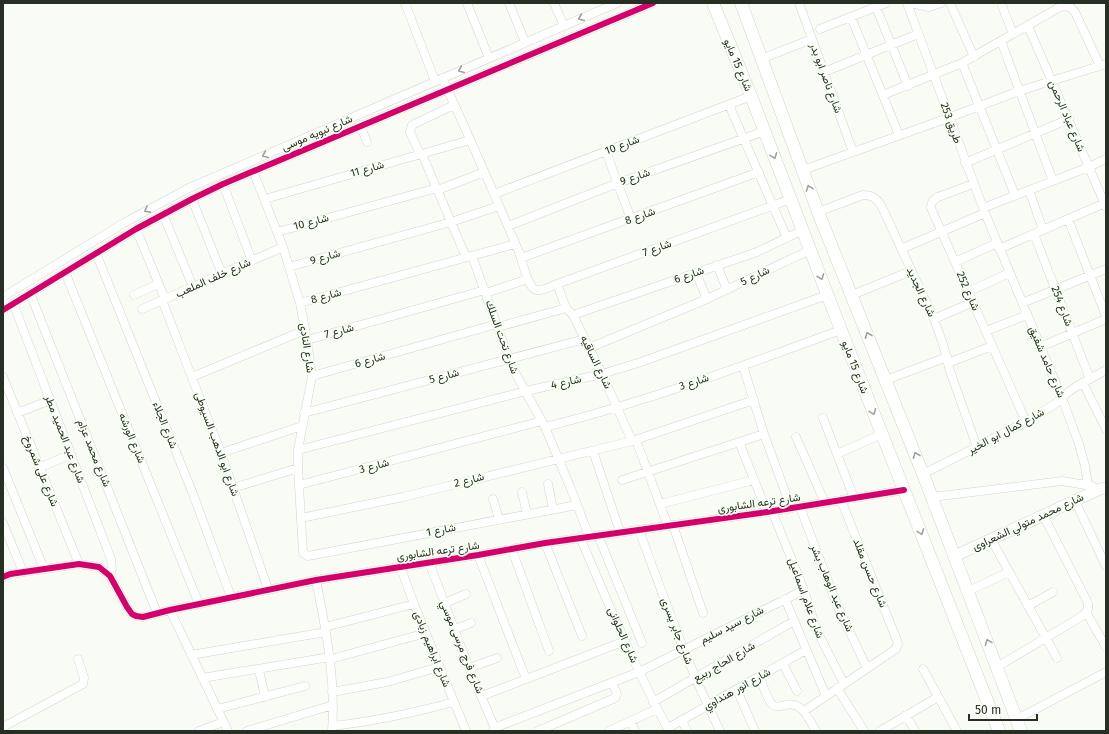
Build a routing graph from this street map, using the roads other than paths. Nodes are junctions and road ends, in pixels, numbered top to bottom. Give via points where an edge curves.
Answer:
1 (405, 3) edge
2 (467, 3) edge
3 (509, 3) edge
4 (554, 3) edge
5 (617, 3) edge
6 (653, 3) edge
7 (712, 3) edge
8 (740, 3) edge
9 (799, 3) edge
10 (886, 3) edge
11 (907, 3) edge
12 (910, 3) edge
13 (941, 3) edge
14 (950, 3) edge
15 (1001, 3) edge
16 (1054, 6) edge
17 (599, 7) edge
18 (876, 7) junction
19 (851, 17) junction
20 (564, 26) junction
21 (1028, 26) junction
22 (820, 29) dead end
23 (918, 34) junction
24 (1013, 34) junction
25 (812, 39) junction
26 (1001, 41) junction
27 (525, 42) junction
28 (892, 45) junction
29 (867, 55) junction
30 (974, 57) junction
31 (489, 58) junction
32 (761, 59) junction
33 (962, 63) junction
34 (1103, 65) edge
35 (824, 72) junction
36 (933, 75) junction
37 (438, 79) junction
38 (1052, 80) junction
39 (908, 86) junction
40 (447, 89) junction
41 (1019, 91) junction
42 (883, 95) junction
43 (751, 96) junction
44 (454, 104) junction
45 (729, 105) junction
46 (979, 106) junction
47 (948, 118) junction
48 (1069, 119) junction
49 (360, 125) junction
50 (765, 131) junction
51 (1035, 134) junction
52 (899, 136) junction
53 (744, 138) junction
54 (470, 140) junction
55 (367, 142) dead end
56 (997, 149) junction
57 (606, 152) junction
58 (853, 152) junction
59 (421, 154) junction
60 (1106, 158) edge
61 (965, 163) junction
62 (1089, 167) junction
63 (803, 170) junction
64 (253, 171) junction
65 (484, 172) junction
66 (759, 172) junction
67 (1053, 181) junction
68 (618, 183) junction
69 (223, 184) junction
70 (973, 184) junction
71 (437, 189) junction
72 (1028, 190) junction
73 (494, 194) junction
74 (1015, 195) junction
75 (192, 199) junction
76 (265, 199) junction
77 (791, 199) junction
78 (1105, 205) edge
79 (499, 206) junction
80 (774, 206) junction
81 (984, 211) junction
82 (818, 212) junction
83 (163, 214) junction
84 (631, 219) junction
85 (1068, 219) junction
86 (451, 222) junction
87 (508, 226) junction
88 (136, 229) junction
89 (802, 230) junction
90 (1043, 230) junction
91 (277, 232) junction
92 (942, 232) junction
93 (1034, 234) junction
94 (787, 238) junction
95 (515, 244) junction
96 (998, 246) junction
97 (284, 247) junction
98 (901, 249) junction
99 (810, 250) junction
100 (96, 254) junction
101 (469, 256) junction
102 (521, 258) junction
103 (252, 261) junction
104 (955, 262) junction
105 (717, 265) junction
106 (289, 267) junction
107 (1106, 269) edge
108 (911, 271) junction
109 (65, 272) junction
110 (696, 273) junction
111 (1010, 273) junction
112 (222, 274) junction
113 (1090, 275) junction
114 (528, 279) junction
115 (158, 284) junction
116 (557, 284) junction
117 (193, 287) junction
118 (1055, 289) junction
119 (727, 290) junction
120 (486, 292) junction
121 (968, 292) junction
122 (30, 293) junction
123 (134, 295) dead end
124 (827, 295) junction
125 (852, 295) junction
126 (3, 297) edge
127 (164, 300) junction
128 (707, 300) junction
129 (973, 302) junction
130 (14, 303) junction
131 (300, 303) junction
132 (1022, 303) junction
133 (566, 308) junction
134 (142, 309) dead end
135 (3, 310) edge
136 (573, 315) junction
137 (1027, 315) junction
138 (1106, 317) edge
139 (934, 319) junction
140 (497, 325) junction
141 (306, 330) junction
142 (841, 330) junction
143 (986, 331) junction
144 (1072, 333) junction
145 (585, 338) junction
146 (308, 340) junction
147 (992, 346) junction
148 (1040, 347) junction
149 (589, 348) junction
150 (509, 359) junction
151 (947, 360) junction
152 (743, 366) junction
153 (1106, 370) edge
154 (602, 374) junction
155 (312, 376) junction
156 (3, 377) edge
157 (192, 377) junction
158 (886, 380) junction
159 (1087, 381) junction
160 (526, 391) junction
161 (1062, 398) junction
162 (50, 400) junction
163 (754, 400) junction
164 (617, 408) junction
165 (17, 413) junction
166 (304, 413) junction
167 (823, 418) dead end
168 (1026, 422) junction
169 (544, 424) junction
170 (1105, 425) edge
171 (302, 426) junction
172 (764, 434) junction
173 (882, 434) junction
174 (796, 437) dead end
175 (634, 441) junction
176 (739, 442) junction
177 (977, 447) junction
178 (298, 450) junction
179 (593, 451) junction
180 (221, 453) junction
181 (71, 454) junction
182 (837, 454) junction
183 (559, 459) junction
184 (3, 468) edge
185 (40, 468) junction
186 (298, 468) junction
187 (647, 472) junction
188 (923, 474) junction
189 (622, 480) dead end
190 (754, 480) junction
191 (548, 484) dead end
192 (1088, 485) junction
193 (298, 486) junction
194 (233, 488) junction
195 (1105, 489) edge
196 (904, 490) junction
197 (522, 492) dead end
198 (854, 498) junction
199 (932, 498) junction
200 (493, 499) dead end
201 (841, 500) junction
202 (1075, 501) junction
203 (825, 503) junction
204 (660, 504) junction
205 (577, 505) junction
206 (795, 508) junction
207 (553, 509) junction
208 (769, 512) junction
209 (527, 514) junction
210 (1044, 515) junction
211 (301, 518) junction
212 (499, 519) junction
213 (3, 523) edge
214 (670, 525) junction
215 (639, 530) junction
216 (620, 532) junction
217 (598, 535) junction
218 (584, 537) junction
219 (991, 539) junction
220 (545, 543) junction
221 (512, 550) junction
222 (305, 555) joint
223 (478, 555) junction
224 (955, 556) junction
225 (429, 562) junction
226 (78, 564) junction
227 (400, 566) junction
228 (1106, 566) edge
229 (44, 569) junction
230 (23, 572) junction
231 (1008, 572) junction
232 (110, 576) junction
233 (3, 577) edge
234 (316, 580) junction
235 (268, 589) junction
236 (804, 590) junction
237 (968, 591) junction
238 (1053, 592) dead end
239 (466, 594) dead end
240 (231, 597) junction
241 (785, 599) junction
242 (444, 603) junction
243 (199, 604) junction
244 (414, 604) junction
245 (1028, 606) junction
246 (170, 610) junction
247 (702, 613) dead end
248 (157, 614) junction
249 (1085, 614) junction
250 (794, 622) junction
251 (471, 623) dead end
252 (455, 629) junction
253 (326, 630) junction
254 (426, 634) junction
255 (582, 636) dead end
256 (1046, 639) junction
257 (625, 642) junction
258 (642, 643) dead end
259 (1106, 647) edge
260 (684, 650) junction
261 (806, 650) junction
262 (549, 651) dead end
263 (191, 655) junction
264 (331, 658) junction
265 (497, 658) dead end
266 (1057, 658) dead end
267 (78, 659) dead end
268 (783, 664) junction
269 (439, 667) junction
270 (997, 667) junction
271 (469, 668) junction
272 (867, 668) junction
273 (923, 669) dead end
274 (259, 670) junction
275 (639, 672) junction
276 (1106, 672) edge
277 (760, 677) junction
278 (202, 678) junction
279 (696, 678) junction
280 (526, 680) junction
281 (612, 682) junction
282 (305, 686) dead end
283 (841, 686) junction
284 (737, 690) junction
285 (797, 691) dead end
286 (332, 692) junction
287 (482, 696) junction
288 (826, 696) junction
289 (265, 697) junction
290 (938, 697) junction
291 (454, 702) junction
292 (333, 705) junction
293 (655, 705) junction
294 (708, 706) junction
295 (217, 709) junction
296 (804, 711) junction
297 (906, 716) junction
298 (1017, 719) junction
299 (682, 720) junction
300 (631, 721) junction
301 (223, 722) junction
302 (3, 727) edge
303 (333, 728) edge
304 (495, 729) edge
305 (668, 730) edge
306 (199, 731) edge
307 (228, 731) edge
308 (247, 731) edge
309 (466, 731) edge
310 (538, 731) edge
311 (609, 731) edge
312 (636, 731) edge
313 (687, 731) edge
314 (720, 731) edge
315 (755, 731) edge
316 (816, 731) edge
317 (864, 731) edge
318 (880, 731) edge
319 (915, 731) edge
320 (957, 731) edge
321 (999, 731) edge
322 (1021, 731) edge

1 - 37 street
2 - 31 street
3 - 27 street
4 - 20 street
5 - 17 street, شارع نبويه موسى
6 - 40 street, شارع نبويه موسى
7 - 43 main road, شارع 15 مايو
8 - 32 main road, شارع 15 مايو
9 - 25 street, شارع ناصر ابو بدر
10 - 18 street
11 - 23 street, طريق 253
12 - 13 street via 929,6
14 - 30 street
15 - 24 street
16 - 21 street
16 - 34 street via 1066,6 1075,12
17 -> 20 street, شارع نبويه موسى
18 - 19 street
18 - 28 street
19 - 22 street
19 - 29 street
20 - 27 street, شارع نبويه موسى
21 - 24 street
21 - 38 street, شارع عباد الرحمن
23 - 28 street
23 - 36 street, طريق 253
24 - 26 street
25 - 32 street
25 - 35 street, شارع ناصر ابو بدر
26 - 30 street
26 - 41 street
27 - 31 street, شارع نبويه موسى
28 - 29 street
28 - 39 street
29 - 35 street
29 - 42 street
30 - 33 street
31 -> 37 street, شارع نبويه موسى
32 - 63 main road, شارع 15 مايو
33 - 36 street
33 - 46 street
34 - 38 street
35 - 58 street, شارع ناصر ابو بدر
36 - 39 street
36 - 47 street, طريق 253
37 - 40 street
37 -> 126 street, شارع نبويه موسى via 184,191
38 - 41 street
38 - 48 street, شارع عباد الرحمن
39 - 42 street
40 - 44 street
40 - 49 street, شارع نبويه موسى
41 - 46 street
41 - 51 street
42 - 52 street
43 - 45 street, شارع 10
43 - 50 main road, شارع 15 مايو
44 - 54 street
44 - 59 street, شارع تحت السلك via 410,128
45 - 53 street
45 - 57 street, شارع 10
46 - 47 street
46 - 56 street
47 - 52 street
47 - 61 street, طريق 253
48 - 51 street
48 - 62 street, شارع عباد الرحمن
49 - 55 street
49 - 64 street, شارع نبويه موسى
50 - 53 street, شارع 9
50 -> 77 main road, شارع 15 مايو
51 - 56 street
51 - 67 street
52 - 58 street
53 - 66 street
53 - 68 street, شارع 9
54 - 59 street, شارع 11
54 - 65 street
56 - 61 street
56 - 74 street
57 - 68 street
57 - 73 street, شارع 10
58 - 63 street
59 - 71 street, شارع تحت السلك
59 - 76 street, شارع 11
60 - 62 street
61 - 70 street, طريق 253
62 - 67 street
62 - 78 street, شارع عباد الرحمن
82 -> 63 main road, شارع 15 مايو
64 - 69 street, شارع نبويه موسى
64 - 76 street, شارع النادى
65 - 71 street, شارع 10
65 - 73 street
66 - 80 street
66 - 84 street, شارع 8
67 - 72 street
68 - 84 street
68 - 87 street, شارع 9
69 - 75 street, شارع نبويه موسى
69 - 103 street
70 - 81 street, طريق 253
70 - 92 street, شارع 252 via 934,199 931,203
71 - 86 street, شارع تحت السلك
71 - 91 street, شارع 10
72 - 74 street
72 - 90 street
73 - 79 street
74 - 81 street
75 - 83 street, شارع نبويه موسى
75 - 112 street
76 - 91 street, شارع النادى
77 - 80 street, شارع 7
77 - 89 main road, شارع 15 مايو
78 - 85 street
79 - 86 street, شارع 9
79 - 87 street
80 - 94 street
80 - 116 street, شارع 7
81 - 92 street
81 - 96 street, طريق 253
82 - 98 street, شارع الجديد via 863,195 870,195 881,205
82 - 125 main road, شارع 15 مايو
83 - 88 street, شارع نبويه موسى
83 - 117 street
84 - 102 street, شارع 8
85 - 90 street
85 - 113 street
86 - 101 street, شارع تحت السلك
86 - 106 street, شارع 9
87 - 95 street
88 - 100 street, شارع نبويه موسى
88 - 115 street, شارع ابو الدهب السيوطى
89 - 94 street, شارع 6
89 - 99 main road, شارع 15 مايو
90 - 93 street
91 - 97 street, شارع النادى
92 - 98 street
92 - 104 street, شارع 252
93 - 96 street
93 - 118 street, شارع 254
94 - 105 street, شارع 6 via 757,252
95 - 101 street, شارع 8
95 - 102 street
96 - 104 street
96 - 111 street, شارع حامد شفيق
97 - 103 street, شارع خلف الملعب
97 - 106 street, شارع النادى
98 - 108 street, شارع الجديد
99 - 119 street, شارع 5
99 -> 124 main road, شارع 15 مايو
100 - 109 street, شارع نبويه موسى
100 - 240 street, شارع الجلاء via 193,494
101 - 120 street, شارع تحت السلك
101 - 131 street, شارع 8
102 - 114 street
103 - 112 street, شارع خلف الملعب
104 - 121 street, شارع 252
105 - 110 street, شارع 6
105 - 119 street
106 - 131 street, شارع النادى
107 - 113 street
108 - 125 street
108 - 139 street, شارع الجديد
109 - 122 street, شارع نبويه موسى
109 - 243 street, شارع الورشه
110 - 128 street
110 - 136 street, شارع 6
111 - 121 street
111 - 132 street, شارع حامد شفيق
112 - 117 street, شارع خلف الملعب
113 - 118 street
113 - 138 street
114 - 116 street, شارع 7 via 533,288 538,290
114 - 120 street, شارع 7
115 - 123 street
115 - 127 street, شارع ابو الدهب السيوطى
116 - 133 street, شارع الساقيه
117 - 127 street, شارع خلف الملعب
118 - 132 street
118 - 144 street, شارع 254
119 - 128 street, شارع 5
120 - 140 street, شارع تحت السلك
120 - 146 street, شارع 7
121 - 129 street, شارع 252
122 - 130 street, شارع نبويه موسى
122 - 248 street, شارع محمد عزام
124 - 142 main road, شارع 15 مايو
124 - 154 street, شارع 4
158 -> 125 main road, شارع 15 مايو
127 - 134 street, شارع خلف الملعب
127 - 157 street, شارع ابو الدهب السيوطى
128 - 149 street, شارع 5
129 - 139 street
129 - 143 street, شارع 252
130 - 135 street, شارع نبويه موسى
130 - 162 street, شارع عبد الحميد مطر
131 - 141 street, شارع النادى
132 - 137 street, شارع حامد شفيق
133 - 136 street, شارع الساقيه
133 - 140 street, شارع 6
136 - 145 street, شارع الساقيه
137 - 143 street
137 - 148 street, شارع حامد شفيق
138 - 144 street
139 - 151 street, شارع الجديد
140 - 150 street, شارع تحت السلك
140 - 155 street, شارع 6
141 - 146 street, شارع النادى
141 - 157 street
142 - 152 street, شارع 3
142 -> 173 main road, شارع 15 مايو
143 - 147 street, شارع 252
144 - 148 street
144 - 159 street, شارع 254
145 - 149 street, شارع الساقيه
145 - 150 street, شارع 5
146 - 155 street, شارع النادى
147 - 151 street
147 - 168 street, شارع 252
148 - 161 street, شارع حامد شفيق
149 - 154 street, شارع الساقيه
150 - 160 street, شارع تحت السلك
150 - 166 street, شارع 5
151 - 158 street
151 - 177 street, شارع الجديد
152 - 163 street, شارع عبد الوهاب بشر
152 - 164 street, شارع 3
153 - 159 street, شارع كمال ابو الخير
154 - 160 street, شارع 4
154 - 164 street, شارع الساقيه
155 - 166 street, شارع النادى
156 - 165 street, شارع على شمروخ
157 - 180 street, شارع ابو الدهب السيوطى
188 -> 158 main road, شارع 15 مايو
159 - 161 street, شارع كمال ابو الخير
159 - 170 street, شارع 254
160 - 169 street, شارع تحت السلك
160 - 178 street, شارع 4
161 - 168 street, شارع كمال ابو الخير
161 - 192 street, شارع حامد شفيق via 1079,444
162 - 165 street
162 - 181 street, شارع عبد الحميد مطر
163 - 172 street, شارع عبد الوهاب بشر
163 - 175 street, شارع 2
164 - 169 street, شارع 3
164 - 175 street, شارع الساقيه
165 - 185 street, شارع على شمروخ
166 - 171 street, شارع النادى
167 - 182 street
168 - 177 street, شارع كمال ابو الخير
169 - 183 street, شارع تحت السلك
169 - 193 street, شارع 3
171 - 178 street, شارع النادى
171 - 180 street
172 - 176 street
172 - 206 street, شارع عبد الوهاب بشر
173 - 182 street
173 - 196 main road, شارع 15 مايو
174 - 203 street
175 - 179 street, شارع 2
175 - 187 street, شارع الساقيه
176 - 187 street
176 - 190 street, شارع علام اسماعيل
177 - 188 street, شارع كمال ابو الخير
178 - 186 street, شارع النادى
179 - 183 street, شارع 2
179 - 216 street
180 - 194 street, شارع ابو الدهب السيوطى
181 - 185 street
181 - 232 street, شارع عبد الحميد مطر via 111,559
182 - 198 street
183 - 205 street, شارع تحت السلك
183 - 211 street, شارع 2 via 403,497
184 - 229 street
185 - 226 street, شارع على شمروخ
186 - 193 street, شارع النادى
186 - 194 street
187 - 189 street
187 - 204 street, شارع الساقيه
188 - 199 main road, شارع 15 مايو
190 - 204 street
190 - 208 street, شارع علام اسماعيل
191 - 207 street
192 - 195 street
192 - 199 street via 1062,481
193 - 211 street, شارع النادى
194 - 235 street, شارع ابو الدهب السيوطى
195 - 202 street, شارع محمد متولي الشعراوى
196 - 198 street, شارع ترعه الشابورى
196 -> 321 main road, شارع 15 مايو
197 - 209 street
198 - 201 street, شارع ترعه الشابورى
199 - 224 main road, شارع 15 مايو
200 - 212 street
201 - 203 street, شارع ترعه الشابورى
201 - 272 street, شارع حسن مقلد via 898,643 896,649
202 - 210 street, شارع محمد متولي الشعراوى
202 - 228 street
203 - 206 street, شارع ترعه الشابورى
204 - 214 street, شارع الساقيه
205 - 207 street, شارع 1
205 - 218 street, شارع الحلوانى
206 - 208 street, شارع ترعه الشابورى
206 - 272 street, شارع عبد الوهاب بشر
207 - 209 street, شارع 1
208 - 214 street, شارع ترعه الشابورى
208 - 236 street, شارع علام اسماعيل
209 - 212 street, شارع 1
210 - 219 street, شارع محمد متولي الشعراوى
210 - 249 street via 1088,603
211 - 222 street, شارع النادى via 302,550
212 - 222 street, شارع 1
213 - 230 street
214 - 215 street, شارع ترعه الشابورى
214 - 247 street, شارع الساقيه
215 - 216 street, شارع ترعه الشابورى
215 - 260 street, شارع جابر يسرى
216 - 217 street, شارع ترعه الشابورى
217 - 218 street, شارع ترعه الشابورى
217 - 258 street
218 - 220 street, شارع ترعه الشابورى
218 - 257 street, شارع الحلوانى
219 - 224 street, شارع محمد متولي الشعراوى
219 - 231 street
220 - 221 street, شارع ترعه الشابورى
220 - 255 street
221 - 223 street, شارع ترعه الشابورى
221 - 262 street
223 - 225 street, شارع ترعه الشابورى
223 - 280 street
224 - 237 main road, شارع 15 مايو
225 - 227 street, شارع ترعه الشابورى
225 - 242 street, شارع فرج مرسى موسي
226 - 229 street
226 - 232 street via 99,567
227 - 234 street, شارع ترعه الشابورى
227 - 244 street, شارع ابراهيم زبادى
229 - 230 street
230 - 233 street
231 - 237 street
231 - 245 street
232 - 248 street, شارع ترعه الشابورى via 132,614 143,617
234 - 235 street, شارع ترعه الشابورى
234 - 253 street
235 - 240 street, شارع ترعه الشابورى
236 - 241 street, شارع سيد سليم
236 - 283 street, شارع علام اسماعيل via 817,631
270 -> 237 main road, شارع 15 مايو
238 - 245 street
239 - 242 street
240 - 243 street, شارع ترعه الشابورى
241 - 250 street
241 - 260 street, شارع سيد سليم
242 - 252 street, شارع فرج مرسى موسي
243 - 246 street, شارع ترعه الشابورى
244 - 253 street
244 - 254 street, شارع ابراهيم زبادى
245 - 256 street
246 - 248 street, شارع ترعه الشابورى
246 - 263 street
249 - 256 street
249 - 259 street
250 - 261 street
250 - 279 street, شارع الحاج ربيع
251 - 252 street
252 - 271 street, شارع فرج مرسى موسي
253 - 263 street
253 - 264 street
254 - 264 street
254 - 269 street, شارع ابراهيم زبادى
256 - 266 street
256 - 270 street
257 - 275 street, شارع الحلوانى
257 - 280 street
260 - 275 street, شارع سيد سليم
260 - 279 street, شارع جابر يسرى
261 - 268 street, شارع انور هنداوي
261 - 288 street
263 - 278 street
264 - 274 street
264 - 286 street
265 - 271 street
267 - 302 street via 84,678 83,684
268 - 277 street, شارع انور هنداوي
268 - 285 street
269 - 286 street via 386,682
269 - 291 street, شارع ابراهيم زبادى
270 - 298 main road, شارع 15 مايو
271 - 287 street, شارع فرج مرسى موسي
272 - 283 street
273 - 290 street
274 - 278 street
274 - 289 street
275 - 281 street, شارع سيد سليم
275 - 293 street, شارع الحلوانى
276 - 298 street
277 - 284 street, شارع انور هنداوي
277 - 296 street via 773,705 796,705
278 - 295 street
279 - 293 street, شارع الحاج ربيع
279 - 294 street, شارع جابر يسرى
280 - 287 street
281 - 304 street, شارع سيد سليم
281 - 310 street via 617,694 615,698
282 - 289 street
283 - 288 street
283 - 317 street, شارع علام اسماعيل
284 - 294 street, شارع انور هنداوي
284 - 315 street
286 - 292 street
287 - 304 street, شارع فرج مرسى موسي
288 - 296 street
289 - 295 street
290 - 297 street
290 - 320 street
291 - 303 street via 414,713
291 - 309 street, شارع ابراهيم زبادى
292 - 303 street
292 - 308 street
293 - 300 street, شارع الحاج ربيع
293 - 305 street, شارع الحلوانى
294 - 299 street, شارع انور هنداوي
294 - 314 street, شارع جابر يسرى
295 - 301 street
296 - 316 street
297 - 318 street
297 - 319 street
298 - 322 main road, شارع 15 مايو
299 - 305 street, شارع انور هنداوي
299 - 313 street
300 - 311 street, شارع الحاج ربيع
300 - 312 street
301 - 306 street
301 - 307 street

